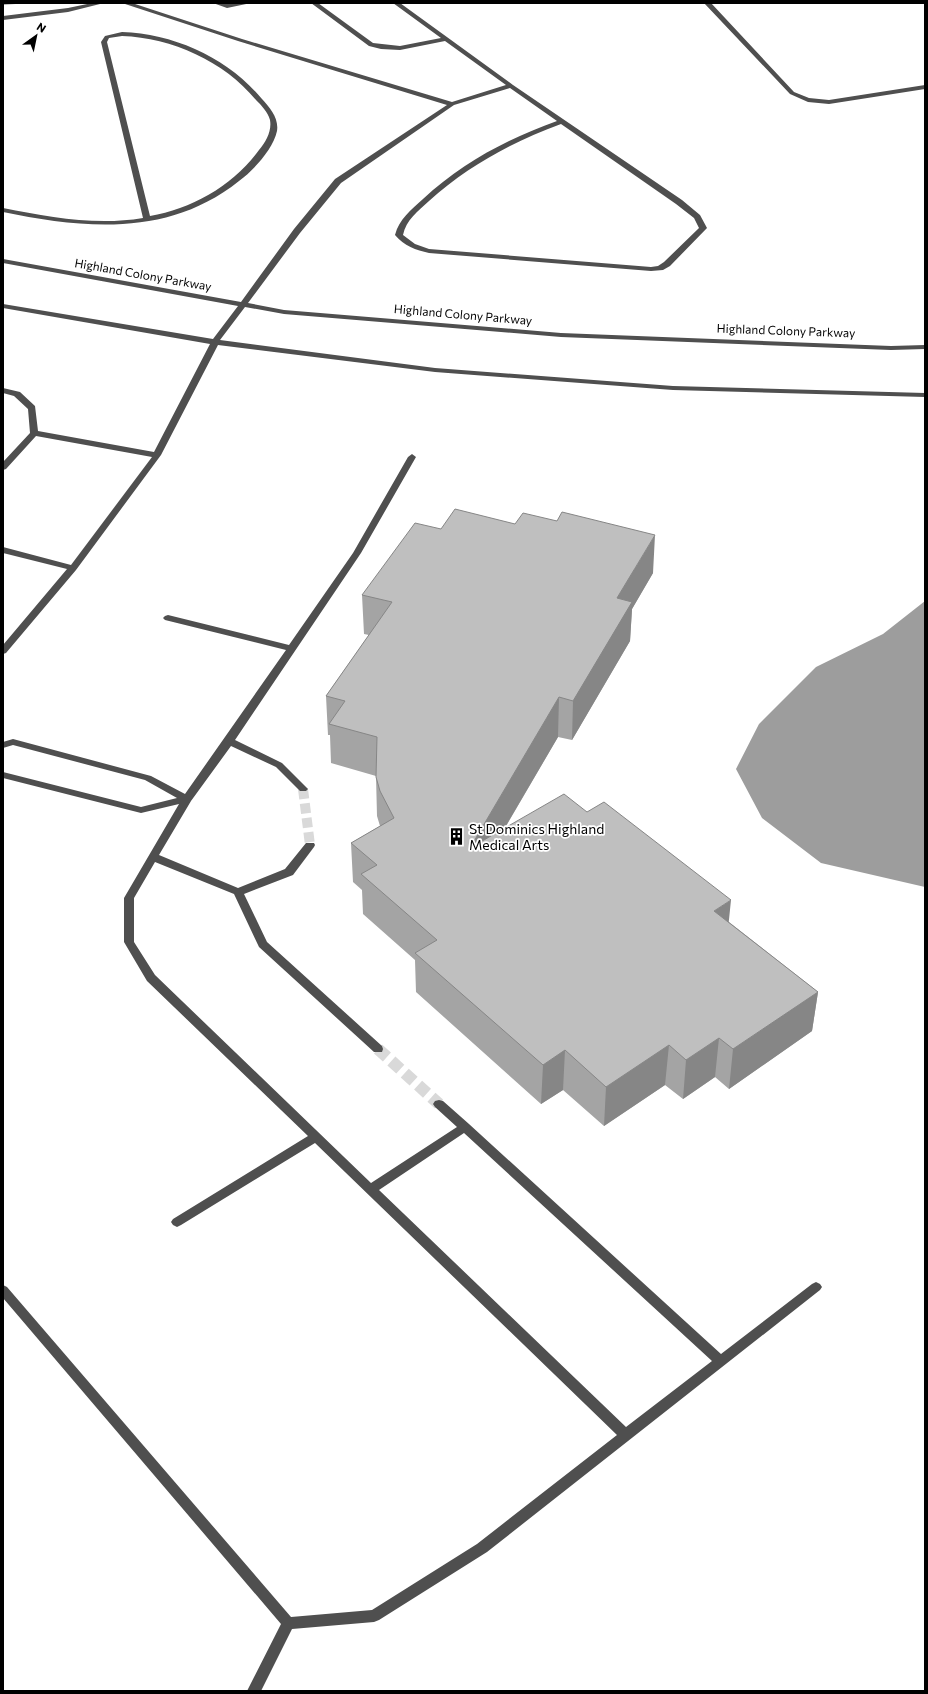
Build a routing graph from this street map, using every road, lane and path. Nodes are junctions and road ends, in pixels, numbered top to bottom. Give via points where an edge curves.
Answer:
1 (101, 3) edge
2 (126, 3) edge
3 (216, 3) edge
4 (248, 3) edge
5 (314, 3) edge
6 (396, 3) edge
7 (708, 3) edge
8 (3, 18) edge
9 (446, 38) junction
10 (511, 86) junction
11 (925, 87) edge
12 (452, 104) junction
13 (562, 121) junction
14 (3, 210) edge
15 (147, 220) junction
16 (3, 261) edge
17 (3, 306) edge
18 (243, 306) junction
19 (215, 342) junction
20 (925, 347) edge
21 (3, 390) edge
22 (925, 395) edge
23 (34, 433) junction
24 (157, 455) junction
25 (412, 458) dead end
26 (3, 467) edge
27 (3, 550) edge
28 (73, 568) junction
29 (168, 618) dead end
30 (292, 649) junction
31 (3, 651) edge
32 (229, 741) junction
33 (3, 745) edge
34 (3, 775) edge
35 (303, 789) tunnel mouth
36 (187, 799) junction
37 (310, 845) dead end
38 (154, 857) junction
39 (238, 892) junction
40 (378, 1048) tunnel mouth
41 (439, 1104) tunnel mouth
42 (465, 1127) junction
43 (316, 1137) junction
44 (371, 1189) junction
45 (177, 1222) dead end
46 (816, 1287) dead end
47 (3, 1290) edge
48 (721, 1361) junction
49 (626, 1436) junction
50 (288, 1623) junction
51 (254, 1691) edge

1 - 8 street
2 - 12 street
3 - 4 street via 227,6
5 - 9 street via 371,45 403,48
6 - 9 street
7 - 11 street via 792,93 808,100 829,102
9 - 10 street
10 - 12 street
10 - 13 street
12 - 18 street via 338,181
13 - 13 street via 515,139 469,165 407,218 399,235 405,242 430,251 640,269 660,268 667,264 703,228 702,223 679,202
14 - 15 street via 49,220 84,224
15 - 15 street via 194,205 232,183 252,167 267,145 273,120 243,80 226,67 205,56 158,39 114,34 107,37 104,42
16 - 18 street, Highland Colony Parkway
17 - 19 street
18 - 19 street
18 - 20 street, Highland Colony Parkway via 284,312 561,335 891,348
19 - 22 street via 435,370 673,388
19 - 24 street
21 - 23 street via 17,394 32,408
23 - 24 street
23 - 26 street
24 - 28 street
25 - 30 street via 357,553
27 - 28 street
28 - 31 street
29 - 30 street
30 - 32 street
32 - 35 street via 279,765
32 - 36 street
33 - 36 street via 13,742 148,778
34 - 36 street via 141,810
36 - 38 street
37 - 39 street via 289,872
38 - 39 street
38 - 43 street via 129,898 129,942 151,978
39 - 40 street via 263,944
41 - 42 street
42 - 44 street
42 - 48 street
43 - 44 street
43 - 45 street
44 - 49 street
46 - 48 street
47 - 50 street
48 - 49 street
49 - 50 street via 482,1548 374,1616
50 - 51 street

